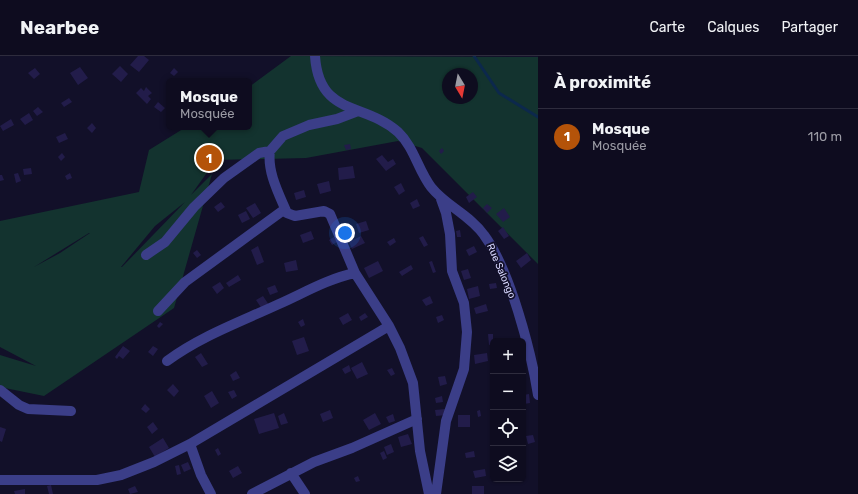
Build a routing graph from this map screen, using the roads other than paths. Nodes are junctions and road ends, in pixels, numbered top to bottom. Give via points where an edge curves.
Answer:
1 (315, 56) edge
2 (358, 111) junction
3 (270, 151) junction
4 (441, 198) junction
5 (285, 209) junction
6 (146, 255) dead end
7 (354, 273) junction
8 (158, 310) dead end
9 (389, 326) junction
10 (167, 361) dead end
11 (0, 390) edge
12 (538, 395) edge
13 (71, 411) dead end
14 (417, 419) junction
15 (190, 444) junction
16 (291, 473) junction
17 (0, 480) edge
18 (211, 494) edge
19 (252, 494) edge
20 (305, 494) edge
21 (429, 494) edge
22 (436, 494) edge

1 - 2 street, Rue Salongo via 318,76 326,92 338,102
2 - 3 street via 309,125 283,136
2 - 4 street, Rue Salongo via 381,122 404,138 430,186
3 - 5 street via 270,165
3 - 6 street via 259,153 224,178 194,207 165,242
4 - 12 street, Rue Salongo via 476,224 496,255 522,326
4 - 22 street via 450,234 452,271 464,303 467,332 464,368 446,422
5 - 7 street via 291,216 324,211 330,214
5 - 8 street via 186,282
7 - 9 street
7 - 10 street via 322,283 236,323 186,348
9 - 14 street via 413,383
9 - 15 street
11 - 13 street via 28,409
14 - 16 street
14 - 21 street via 420,451
15 - 17 street via 121,475 97,480
15 - 18 street
16 - 19 street
16 - 20 street

